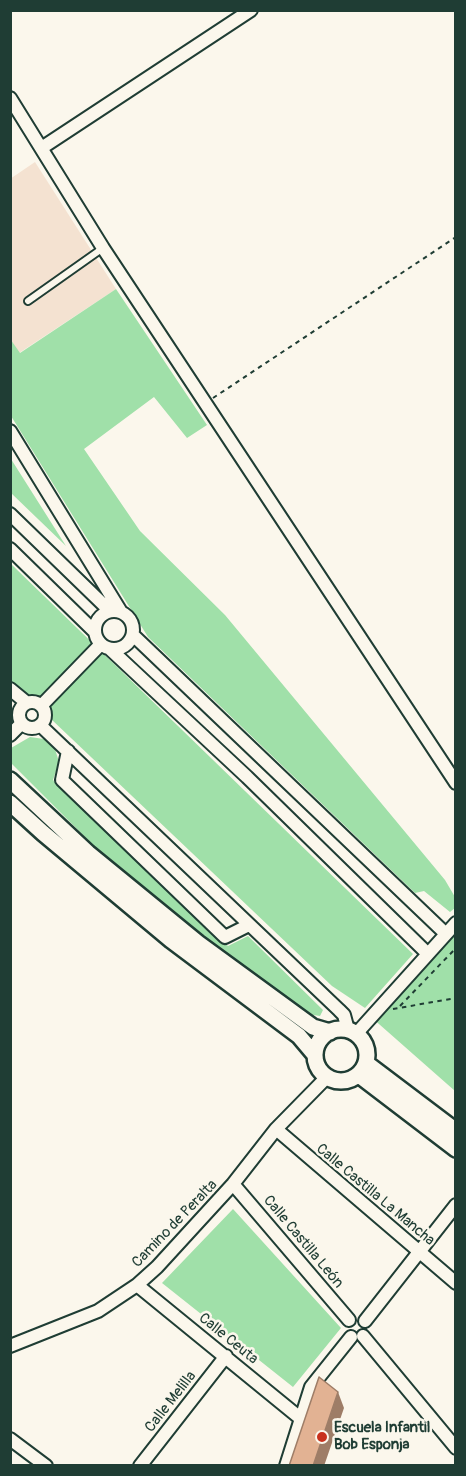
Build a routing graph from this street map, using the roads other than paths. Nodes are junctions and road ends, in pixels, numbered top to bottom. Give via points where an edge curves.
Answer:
1 (251, 10) edge
2 (10, 98) edge
3 (43, 147) junction
4 (103, 248) junction
5 (28, 301) dead end
6 (10, 430) edge
7 (10, 514) edge
8 (10, 549) edge
9 (116, 612) junction
10 (95, 632) junction
11 (133, 635) junction
12 (105, 646) junction
13 (10, 689) edge
14 (27, 703) junction
15 (41, 706) junction
16 (22, 723) junction
17 (40, 725) junction
18 (10, 735) edge
19 (68, 751) junction
20 (10, 780) edge
21 (456, 783) edge
22 (10, 803) edge
23 (456, 923) edge
24 (249, 925) junction
25 (446, 934) junction
26 (428, 954) junction
27 (330, 1032) junction
28 (352, 1032) junction
29 (315, 1054) junction
30 (362, 1069) junction
31 (327, 1077) junction
32 (276, 1129) junction
33 (456, 1131) edge
34 (456, 1149) edge
35 (233, 1184) junction
36 (456, 1205) edge
37 (419, 1252) junction
38 (456, 1282) edge
39 (137, 1285) junction
40 (349, 1320) junction
41 (364, 1321) junction
42 (357, 1336) junction
43 (10, 1346) edge
44 (226, 1356) junction
45 (300, 1418) junction
46 (10, 1438) edge
47 (456, 1448) edge
48 (46, 1466) edge
49 (140, 1466) edge
50 (286, 1466) edge

1 - 3 street
2 - 3 street
3 - 4 street via 48,163
4 - 5 lane
4 - 21 street
6 - 9 street
7 - 9 street
8 - 10 street
9 - 10 street via 101,616
9 - 11 street via 132,622
10 - 12 street
11 - 12 street via 125,646
11 - 25 street
12 - 15 street
12 - 26 street via 256,785
13 - 14 street
14 - 15 street
14 - 16 street via 19,715
15 - 17 street via 45,715
16 - 17 street via 31,728
16 - 18 street
17 - 19 street
19 - 24 street
19 - 24 street via 62,780 225,937
20 - 27 street via 88,853 198,943 313,1027
22 - 29 street via 171,940 299,1036
23 - 25 street
24 - 28 street via 344,1015
25 - 26 street
26 - 28 street
27 - 28 street
27 - 29 street via 319,1041
28 - 30 street via 366,1047
29 - 31 street via 320,1071
30 - 31 street via 343,1081
30 - 33 street
30 - 34 street
31 - 32 street, Camino de Peralta
32 - 35 street, Camino de Peralta
32 - 37 street, Calle Castilla La Mancha
35 - 39 street, Camino de Peralta
35 - 40 street, Calle Castilla León
36 - 37 street
37 - 38 street, Calle Castilla La Mancha
37 - 41 street
39 - 43 street, Camino de Peralta via 98,1311
39 - 44 street, Calle Ceuta
40 - 41 street via 358,1317
40 - 42 street via 346,1330
41 - 42 street via 367,1329
42 - 45 street via 311,1387
42 - 47 street
44 - 45 street, Calle Ceuta
44 - 49 street, Calle Melilla
45 - 50 street
46 - 48 street

